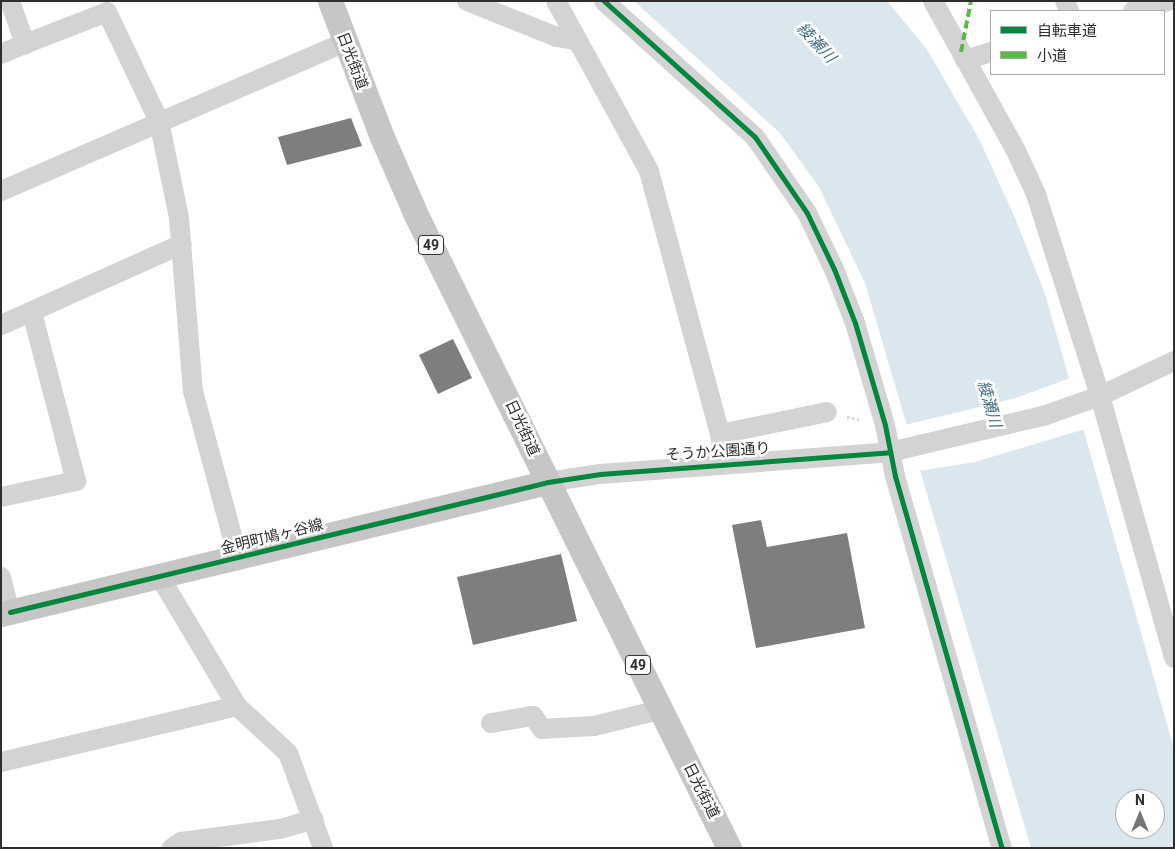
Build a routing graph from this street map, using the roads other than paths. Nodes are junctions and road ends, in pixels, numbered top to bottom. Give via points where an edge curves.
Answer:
1 (10, 1) edge
2 (330, 1) edge
3 (466, 1) edge
4 (556, 1) edge
5 (604, 1) edge
6 (933, 1) edge
7 (1169, 1) edge
8 (1138, 10) edge
9 (577, 40) junction
10 (345, 42) junction
11 (25, 44) junction
12 (990, 52) edge
13 (1, 54) edge
14 (965, 60) junction
15 (159, 122) junction
16 (1, 191) edge
17 (182, 244) junction
18 (32, 312) junction
19 (1, 325) edge
20 (1174, 361) edge
21 (1095, 398) junction
22 (827, 412) dead end
23 (720, 434) junction
24 (899, 451) junction
25 (724, 463) junction
26 (548, 482) junction
27 (1, 497) edge
28 (238, 558) junction
29 (1, 577) edge
30 (160, 577) junction
31 (6, 613) edge
32 (1174, 658) edge
33 (238, 706) junction
34 (659, 710) junction
35 (491, 722) dead end
36 (1, 762) edge
37 (314, 819) junction
38 (172, 848) edge
39 (324, 848) edge
40 (729, 848) edge
41 (1002, 848) edge

1 - 11 street
2 - 10 main road, 日光街道 / 49
3 - 9 street via 557,36
4 - 9 street
5 - 24 street via 755,137 781,171 807,213 834,270
6 - 14 street
7 - 8 street
9 - 23 street via 649,171
10 - 15 street
10 - 26 main road, 日光街道 / 49 via 418,218
11 - 13 street
11 - 15 street via 107,12
12 - 14 street
14 - 21 street via 1036,194
15 - 16 street
15 - 17 street
17 - 18 street
17 - 28 street via 194,392
18 - 19 street
18 - 27 street via 76,481
20 - 21 street, そうか公園通り
21 - 24 street, そうか公園通り via 1004,427
21 - 32 street
22 - 23 street
23 - 25 street
24 - 25 street, そうか公園通り
24 - 41 street
25 - 26 street, そうか公園通り
26 - 28 main road, 金明町鳩ヶ谷線
26 - 34 main road, 日光街道 / 49
28 - 30 main road, 金明町鳩ヶ谷線
29 - 31 street
30 - 31 main road, 金明町鳩ヶ谷線
30 - 33 street
33 - 36 street
33 - 37 street via 288,753
34 - 35 street via 594,726 542,729 533,716
34 - 40 main road, 日光街道 / 49
37 - 38 street via 280,829 181,842
37 - 39 street

